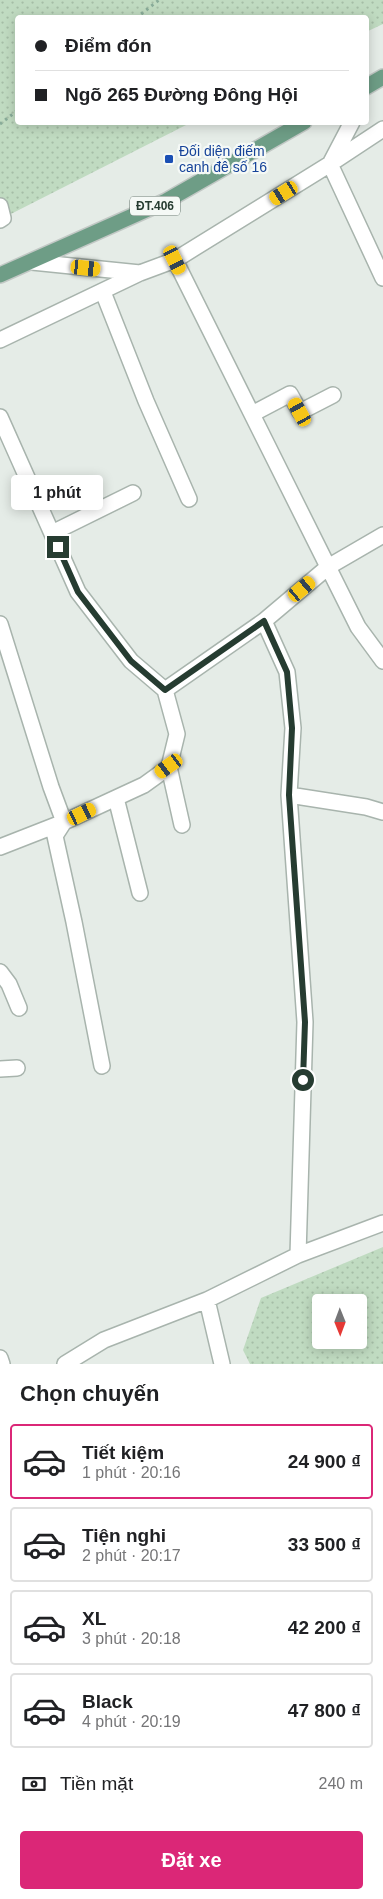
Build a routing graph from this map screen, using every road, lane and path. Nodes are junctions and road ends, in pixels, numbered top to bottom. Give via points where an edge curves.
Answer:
1 (159, 0) edge
2 (140, 15) edge
3 (15, 112) edge
4 (0, 124) edge
5 (299, 125) edge
6 (350, 125) edge
7 (383, 129) edge
8 (330, 164) junction
9 (0, 206) edge
10 (0, 220) edge
11 (175, 260) junction
12 (32, 262) junction
13 (140, 273) junction
14 (0, 276) edge
15 (383, 278) edge
16 (103, 292) junction
17 (0, 340) edge
18 (333, 395) dead end
19 (252, 414) junction
20 (0, 417) edge
21 (133, 493) dead end
22 (189, 499) dead end
23 (52, 534) junction
24 (383, 535) edge
25 (328, 568) junction
26 (264, 621) junction
27 (0, 624) edge
28 (383, 661) edge
29 (165, 690) junction
30 (169, 766) junction
31 (289, 795) junction
32 (116, 798) junction
33 (383, 812) edge
34 (64, 822) junction
35 (182, 825) dead end
36 (0, 847) edge
37 (140, 893) dead end
38 (0, 972) edge
39 (19, 1008) dead end
40 (102, 1066) dead end
41 (17, 1068) dead end
42 (0, 1070) edge
43 (383, 1223) edge
44 (298, 1255) junction
45 (207, 1300) junction
46 (0, 1358) edge
47 (2, 1364) edge
48 (65, 1364) edge
49 (222, 1364) edge

1 - 2 path
3 - 4 path
5 - 12 main road, ĐT.406 via 166,202
6 - 8 street
7 - 8 street
8 - 11 street
8 - 15 street
9 - 10 street via 3,218
11 - 13 street
11 - 19 street
12 - 13 street
12 - 14 main road, ĐT.406
13 - 16 street
16 - 17 street
16 - 22 street
18 - 19 street via 300,412 290,394
19 - 25 street
20 - 23 street
21 - 23 street
23 - 29 street via 78,592 131,661
24 - 25 street
25 - 26 street
25 - 28 street via 358,627
26 - 29 street
26 - 31 street via 287,672 292,728
27 - 34 street
29 - 30 street via 176,734
30 - 32 street via 144,785
30 - 35 street
31 - 33 street
31 - 44 street via 305,1022
32 - 34 street
32 - 37 street
34 - 36 street
34 - 40 street via 54,836
38 - 39 street
41 - 42 street
43 - 44 street
44 - 45 street
45 - 48 street via 104,1340
45 - 49 street
46 - 47 street

